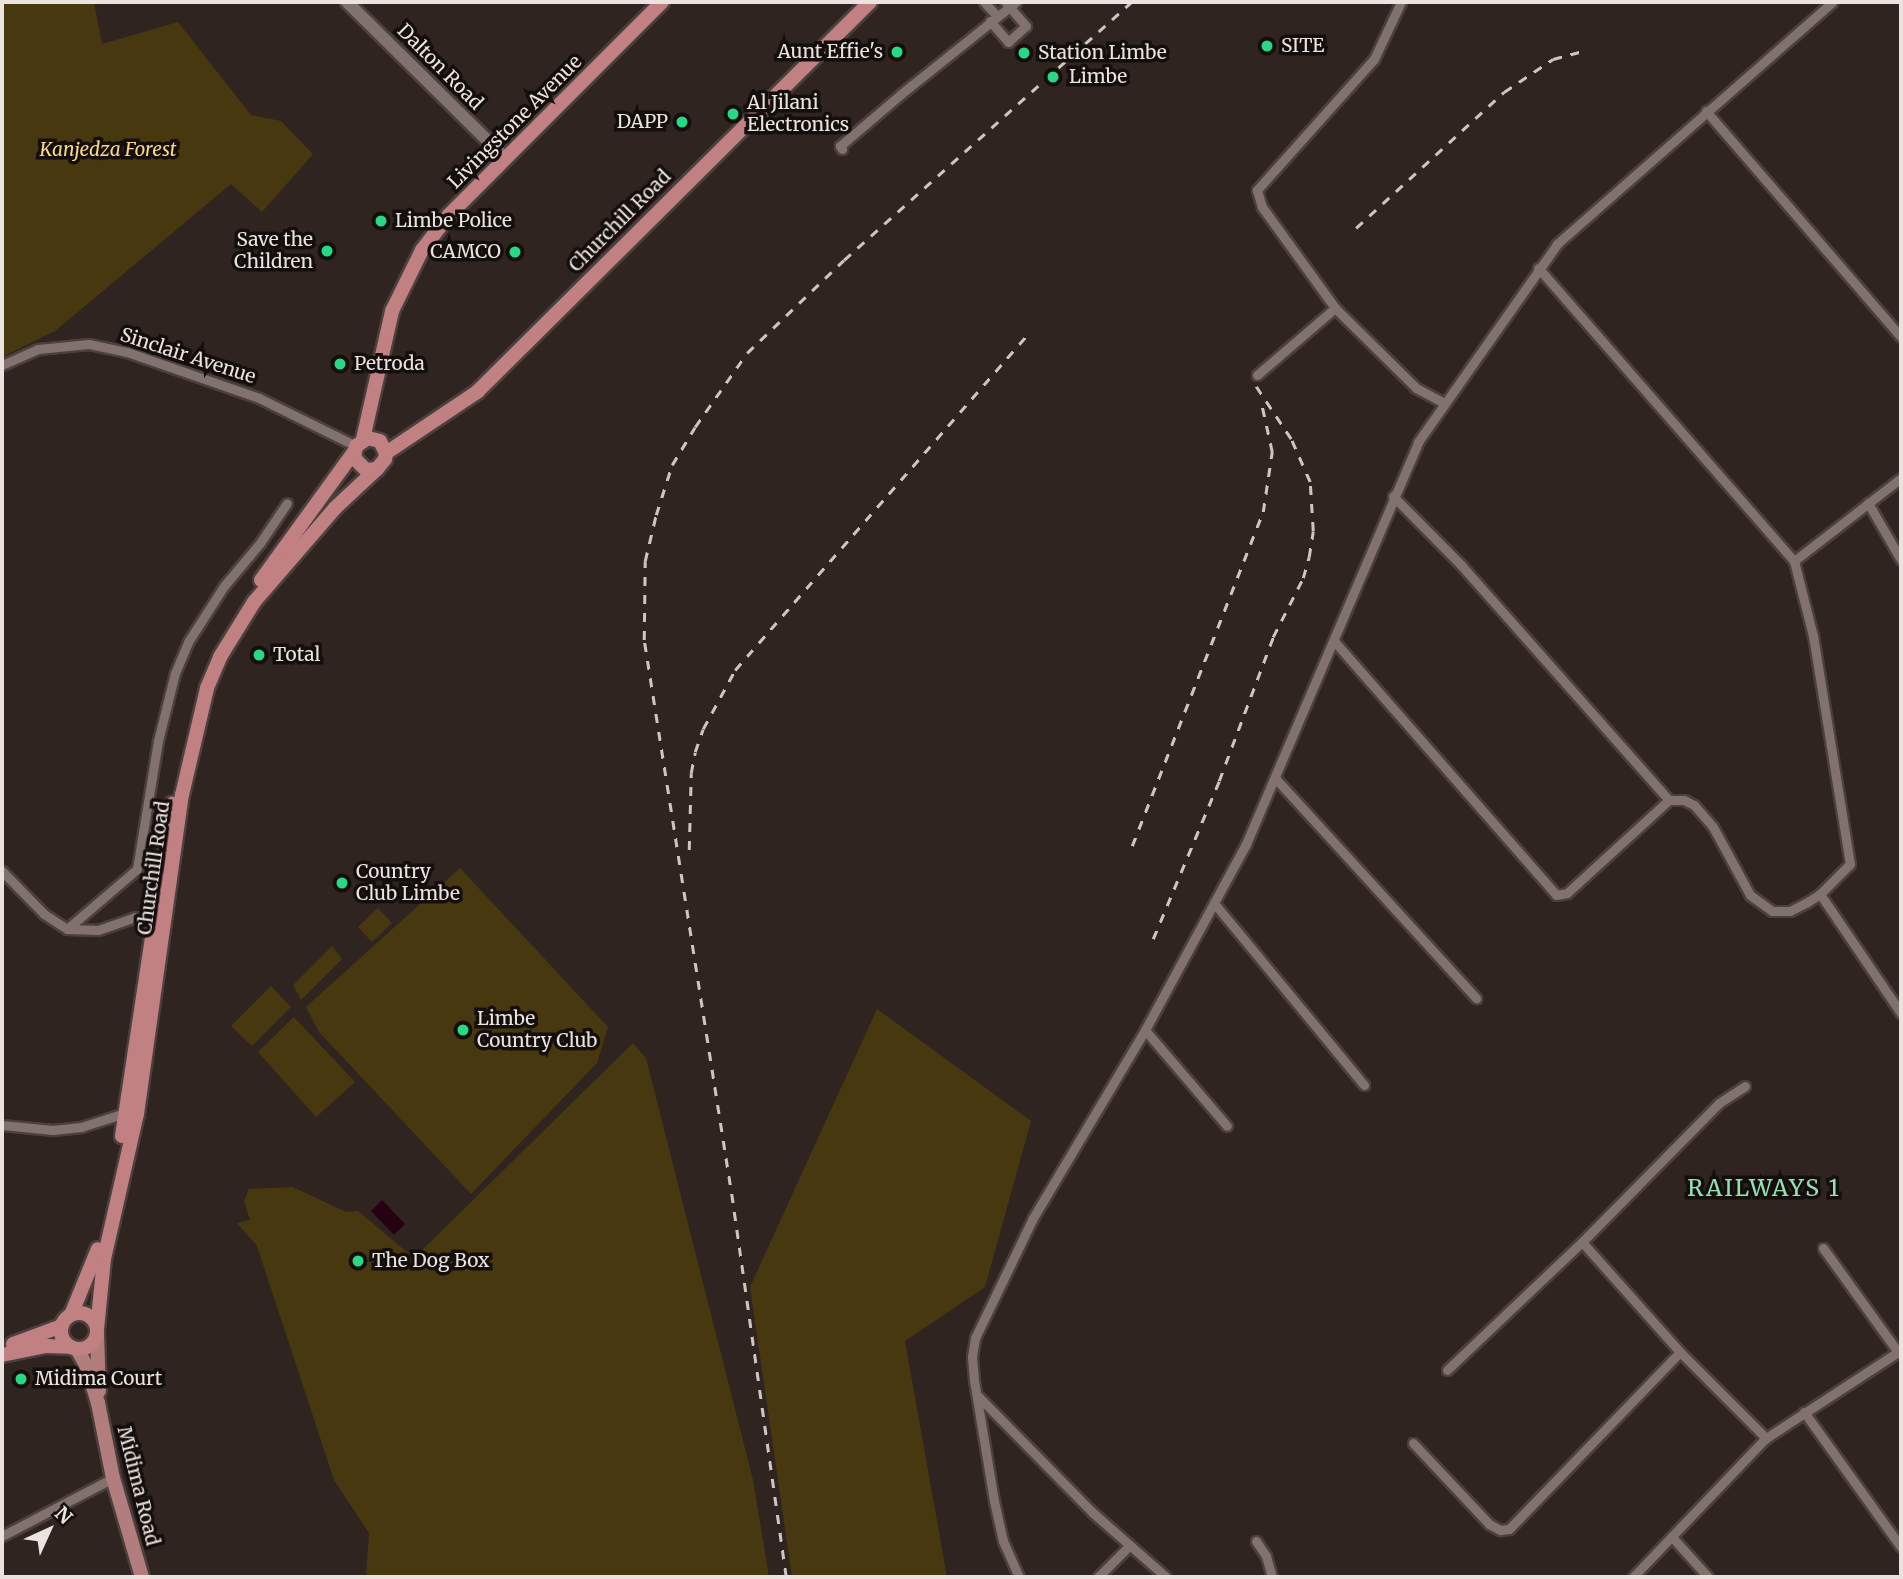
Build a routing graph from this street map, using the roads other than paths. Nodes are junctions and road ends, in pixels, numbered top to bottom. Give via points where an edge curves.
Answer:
1 (347, 2) edge
2 (662, 2) edge
3 (870, 2) edge
4 (984, 2) edge
5 (1401, 2) edge
6 (1832, 2) edge
7 (1010, 3) edge
8 (993, 18) junction
9 (1706, 111) junction
10 (842, 149) dead end
11 (506, 159) junction
12 (1538, 268) junction
13 (1335, 308) junction
14 (1901, 337) edge
15 (2, 365) edge
16 (1257, 375) dead end
17 (1444, 403) junction
18 (358, 446) junction
19 (386, 453) junction
20 (377, 468) junction
21 (1901, 478) edge
22 (1393, 496) junction
23 (287, 503) dead end
24 (1868, 503) junction
25 (1901, 560) edge
26 (1794, 561) junction
27 (1334, 641) junction
28 (1276, 779) junction
29 (1669, 800) junction
30 (2, 871) edge
31 (1820, 894) junction
32 (1214, 903) junction
33 (67, 929) junction
34 (151, 930) junction
35 (164, 940) junction
36 (1476, 998) dead end
37 (1901, 1013) edge
38 (1145, 1030) junction
39 (1364, 1085) dead end
40 (1745, 1086) dead end
41 (132, 1113) junction
42 (2, 1125) edge
43 (1227, 1126) dead end
44 (1582, 1242) junction
45 (1824, 1248) dead end
46 (66, 1321) junction
47 (97, 1332) junction
48 (74, 1348) junction
49 (2, 1349) edge
50 (1900, 1351) edge
51 (1680, 1352) junction
52 (2, 1355) edge
53 (1447, 1370) dead end
54 (978, 1396) junction
55 (98, 1403) junction
56 (1804, 1412) junction
57 (1766, 1438) junction
58 (1413, 1443) dead end
59 (113, 1478) junction
60 (2, 1536) edge
61 (1672, 1537) junction
62 (1256, 1541) dead end
63 (1129, 1546) junction
64 (1901, 1547) edge
65 (142, 1577) edge
66 (1019, 1577) edge
67 (1098, 1577) edge
68 (1166, 1577) edge
69 (1272, 1577) edge
70 (1633, 1577) edge
71 (1708, 1577) edge

1 - 11 main road, Dalton Road
2 - 11 highway, Livingstone Avenue
3 - 19 highway, Churchill Road via 477,392
4 - 8 street
5 - 13 street via 1374,59 1257,190 1262,207
6 - 9 street
7 - 8 street
7 - 8 street via 1026,26 1008,42
8 - 10 street via 840,146
9 - 12 street via 1557,244
9 - 14 street
11 - 18 highway, Livingstone Avenue via 449,215 407,276 392,311
12 - 17 street
12 - 26 street
13 - 16 street
13 - 17 street via 1416,388
15 - 18 street, Sinclair Avenue via 38,349 89,344 127,352 259,398
17 - 22 street via 1418,442
18 - 19 highway via 380,441
18 - 20 highway via 361,467
18 - 34 highway, Churchill Road via 233,620 198,685 178,770
19 - 20 highway, Churchill Road
20 - 35 highway, Churchill Road via 294,553 254,602 220,657 197,722
21 - 24 street
22 - 27 street
22 - 29 street via 1461,565
23 - 33 street via 224,586 188,642 175,673 158,741 137,869
24 - 25 street
24 - 26 street
26 - 31 street via 1813,636 1850,864
27 - 28 street
27 - 29 street via 1556,895 1567,893
28 - 32 street
28 - 36 street
29 - 31 street via 1694,805 1713,827 1751,895 1764,907 1790,911
30 - 33 street via 44,914
31 - 37 street
32 - 38 street
32 - 39 street
33 - 34 street via 98,930 135,917
34 - 35 street
34 - 41 highway, Churchill Road
35 - 41 highway, Churchill Road
38 - 43 street
38 - 54 street via 1033,1218 982,1318 972,1357
40 - 44 street via 1720,1103
41 - 42 street via 80,1128
41 - 46 highway, Churchill Road via 97,1255
41 - 47 highway, Churchill Road via 104,1259
44 - 51 street
44 - 53 street
45 - 50 street
46 - 47 highway via 84,1314 95,1323
46 - 48 highway via 64,1341
46 - 49 highway
47 - 48 highway via 92,1344
47 - 55 main road, Midima Road
48 - 52 highway via 46,1346
48 - 55 main road, Midima Road via 87,1367
50 - 56 street
51 - 57 street
51 - 58 street via 1509,1529 1489,1524
54 - 63 street
54 - 66 street via 1003,1541
55 - 59 main road, Midima Road
56 - 57 street
56 - 64 street
57 - 61 street
59 - 60 street
59 - 65 main road, Midima Road
61 - 70 street
61 - 71 street
62 - 69 street
63 - 67 street
63 - 68 street

